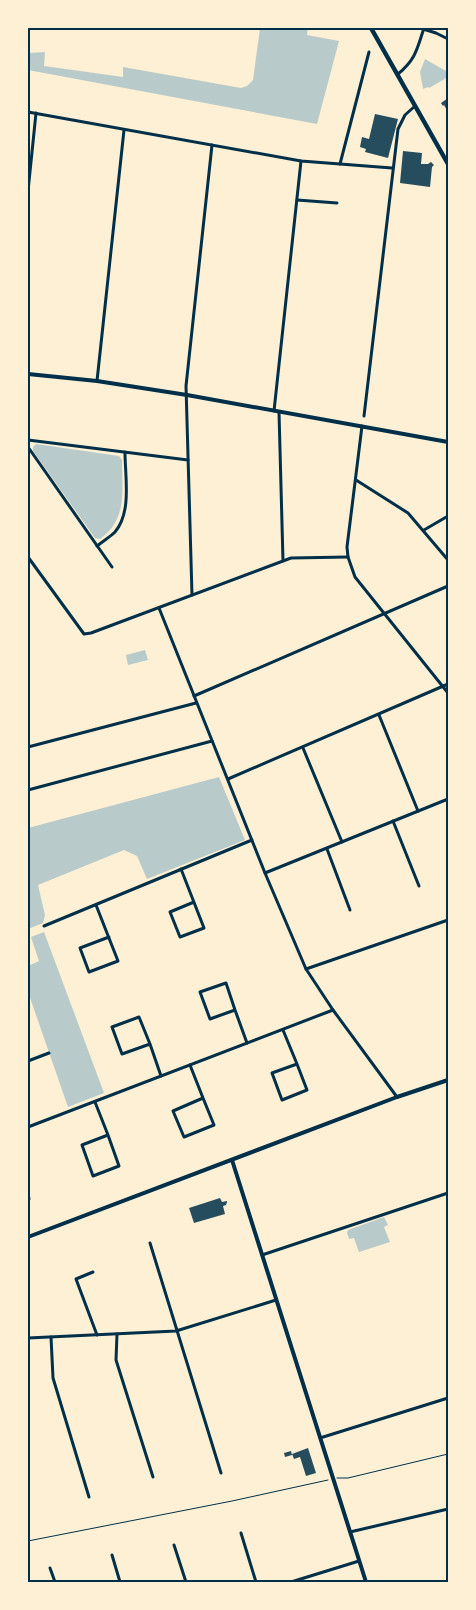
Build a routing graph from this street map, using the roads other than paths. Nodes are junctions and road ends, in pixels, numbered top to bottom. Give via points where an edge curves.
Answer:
1 (371, 28) edge
2 (423, 28) edge
3 (448, 39) edge
4 (369, 52) dead end
5 (398, 74) junction
6 (415, 106) junction
7 (28, 112) edge
8 (36, 113) junction
9 (124, 130) junction
10 (212, 145) junction
11 (301, 161) junction
12 (340, 164) junction
13 (448, 164) edge
14 (392, 168) junction
15 (28, 191) edge
16 (296, 200) junction
17 (337, 203) dead end
18 (28, 374) edge
19 (97, 381) junction
20 (187, 395) junction
21 (276, 412) junction
22 (364, 416) dead end
23 (362, 426) junction
24 (28, 440) edge
25 (448, 442) edge
26 (28, 447) edge
27 (125, 452) junction
28 (188, 460) junction
29 (356, 480) junction
30 (448, 516) edge
31 (424, 530) junction
32 (97, 546) junction
33 (28, 557) edge
34 (348, 557) junction
35 (448, 560) edge
36 (282, 561) junction
37 (112, 567) dead end
38 (448, 586) edge
39 (192, 595) junction
40 (159, 608) junction
41 (385, 613) junction
42 (448, 684) edge
43 (443, 687) junction
44 (448, 693) edge
45 (194, 696) junction
46 (196, 703) junction
47 (379, 715) junction
48 (212, 741) junction
49 (28, 747) edge
50 (303, 748) junction
51 (228, 779) junction
52 (28, 790) edge
53 (448, 798) edge
54 (418, 811) junction
55 (393, 821) junction
56 (252, 840) junction
57 (342, 842) junction
58 (327, 849) junction
59 (181, 869) junction
60 (265, 873) junction
61 (419, 886) dead end
62 (194, 902) junction
63 (96, 904) junction
64 (350, 910) dead end
65 (448, 920) edge
66 (44, 926) dead end
67 (108, 937) junction
68 (306, 969) junction
69 (235, 1010) junction
70 (334, 1010) junction
71 (283, 1030) junction
72 (248, 1043) junction
73 (150, 1044) junction
74 (49, 1053) dead end
75 (28, 1061) edge
76 (297, 1064) junction
77 (190, 1066) junction
78 (161, 1076) junction
79 (448, 1080) edge
80 (397, 1097) junction
81 (203, 1098) junction
82 (95, 1102) junction
83 (28, 1127) edge
84 (108, 1135) junction
85 (232, 1160) junction
86 (448, 1193) edge
87 (28, 1194) edge
88 (28, 1200) edge
89 (28, 1237) edge
90 (150, 1243) dead end
91 (262, 1254) junction
92 (93, 1272) dead end
93 (276, 1300) junction
94 (176, 1330) junction
95 (117, 1334) junction
96 (97, 1335) junction
97 (51, 1337) junction
98 (28, 1338) edge
99 (448, 1398) edge
100 (320, 1438) junction
101 (221, 1473) dead end
102 (153, 1477) dead end
103 (90, 1497) dead end
104 (448, 1509) edge
105 (350, 1532) junction
106 (240, 1534) dead end
107 (174, 1545) dead end
108 (112, 1555) dead end
109 (359, 1561) junction
110 (50, 1568) dead end
111 (55, 1582) edge
112 (120, 1582) edge
113 (186, 1582) edge
114 (256, 1582) edge
115 (291, 1582) edge
116 (366, 1582) edge

1 - 5 main road
2 - 3 street
2 - 5 street via 414,57
4 - 12 street
5 - 6 main road
6 - 13 main road
6 - 14 street via 405,115 398,129
7 - 8 street
8 - 9 street
8 - 15 street
9 - 10 street
9 - 19 street
10 - 11 street
10 - 20 street
11 - 12 street
11 - 16 street
12 - 14 street
14 - 22 street
16 - 17 street
16 - 21 street
18 - 19 street
19 - 20 street
20 - 21 street
20 - 28 street
21 - 23 street
21 - 36 street
23 - 25 street
23 - 29 street
24 - 27 street
26 - 32 street
27 - 28 street
27 - 32 street via 126,509 115,532
28 - 39 street
29 - 31 street via 408,513
29 - 34 street
30 - 31 street
31 - 35 street
32 - 37 street
33 - 40 street via 84,634
34 - 36 street
34 - 41 street via 355,577
36 - 39 street
38 - 41 street
39 - 40 street
40 - 45 street
41 - 43 street
41 - 45 street
42 - 43 street
43 - 44 street
43 - 47 street
45 - 46 street
46 - 48 street
46 - 49 street
47 - 50 street
47 - 54 street
48 - 51 street
48 - 52 street
50 - 51 street
50 - 57 street
51 - 56 street
53 - 54 street
54 - 55 street
55 - 57 street
55 - 61 street
56 - 59 street
56 - 60 street
57 - 58 street
58 - 60 street
58 - 64 street
59 - 62 street
59 - 63 street
60 - 68 street
62 - 62 street via 204,928 180,937 170,912
63 - 66 street
63 - 67 street
65 - 68 street
67 - 67 street via 118,961 89,972 80,948
68 - 70 street
69 - 69 street via 210,1019 200,992 226,983
69 - 72 street
70 - 71 street
70 - 80 street
71 - 72 street
71 - 76 street
72 - 77 street
73 - 73 street via 122,1054 112,1027 139,1017
73 - 78 street
74 - 75 street
76 - 76 street via 272,1073 282,1100 307,1090
77 - 78 street
77 - 81 street
78 - 82 street
79 - 80 street
80 - 85 street
81 - 81 street via 173,1111 184,1137 214,1125
82 - 83 street
82 - 84 street
84 - 84 street via 82,1145 93,1176 119,1166
85 - 89 street
85 - 91 street
86 - 91 street
87 - 88 street
90 - 94 street
91 - 93 street
92 - 96 street via 76,1279
93 - 94 street
93 - 100 street
94 - 95 street
94 - 101 street
95 - 96 street
95 - 102 street via 116,1360
96 - 97 street
97 - 98 street
97 - 103 street via 53,1378
99 - 100 street
100 - 105 street
104 - 105 street
105 - 109 street
106 - 114 street
107 - 113 street
108 - 112 street
109 - 115 street
109 - 116 street
110 - 111 street

